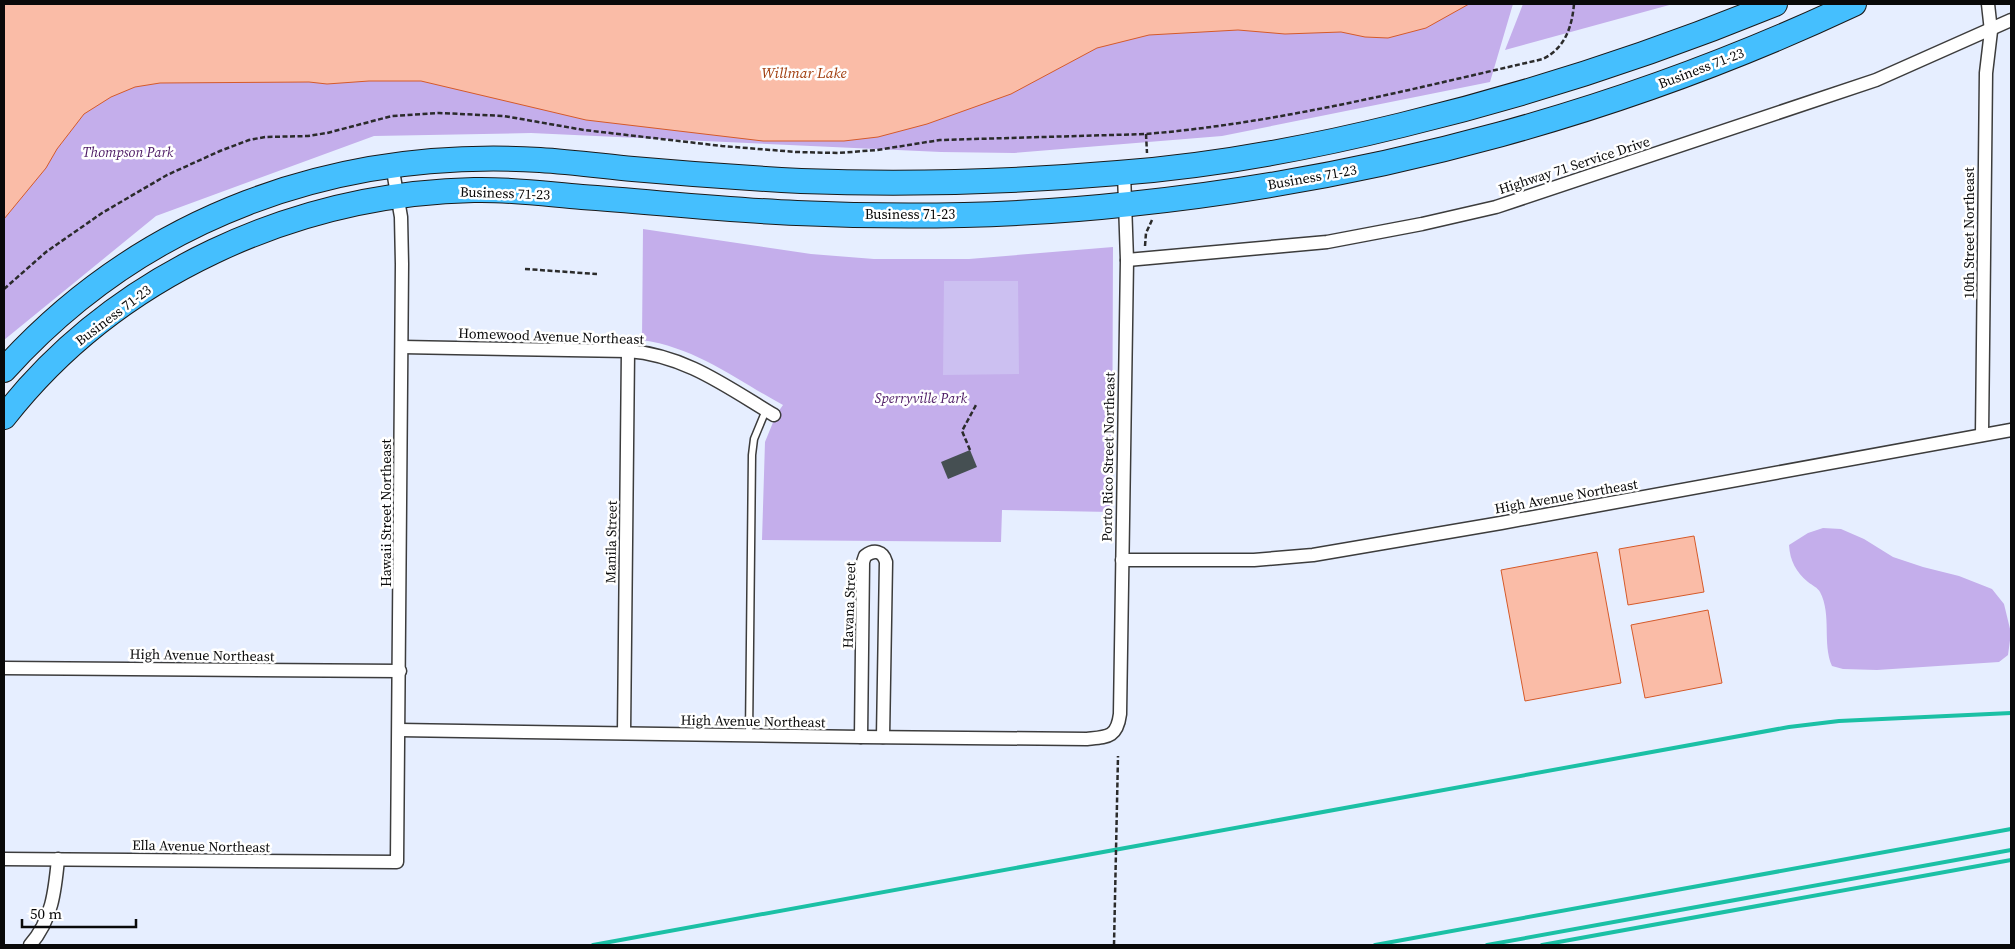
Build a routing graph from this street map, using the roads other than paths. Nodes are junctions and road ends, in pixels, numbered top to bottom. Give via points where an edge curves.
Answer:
1 (1774, 4) edge
2 (1854, 4) edge
3 (1988, 4) edge
4 (2011, 20) edge
5 (1991, 31) junction
6 (392, 165) junction
7 (1124, 173) junction
8 (398, 197) junction
9 (1126, 205) junction
10 (1127, 260) junction
11 (402, 347) junction
12 (628, 351) junction
13 (4, 370) edge
14 (770, 413) joint
15 (4, 417) edge
16 (2011, 430) edge
17 (1982, 435) junction
18 (1122, 560) junction
19 (4, 668) edge
20 (400, 672) junction
21 (399, 730) junction
22 (624, 733) junction
23 (749, 736) junction
24 (861, 737) junction
25 (883, 737) junction
26 (1107, 737) joint
27 (4, 858) edge
28 (58, 859) junction
29 (398, 862) joint
30 (30, 945) edge

1 - 7 highway via 1688,39 1488,104 1318,145
2 - 9 highway, Business 71-23 via 1707,67 1609,102 1496,136 1295,181
3 - 5 street, 10th Street Northeast
4 - 5 street, Highway 71 Service Drive
5 - 10 street, Highway 71 Service Drive via 1876,80 1496,207 1327,242
5 - 17 street, 10th Street Northeast via 1986,73
6 - 7 highway via 540,160 688,174 900,184
6 - 8 street, Hawaii Street Northeast
6 - 13 highway via 338,174 282,190 216,215 153,247 63,312
7 - 9 street, Porto Rico Street Northeast
8 - 9 highway, Business 71-23 via 437,192 507,191 797,213 902,215
8 - 11 street, Hawaii Street Northeast via 402,240
8 - 15 highway, Business 71-23 via 349,204 299,218 235,241 175,271 117,308 91,329 45,371
9 - 10 street, Porto Rico Street Northeast
10 - 18 street, Porto Rico Street Northeast
11 - 12 street, Homewood Avenue Northeast
11 - 20 street, Hawaii Street Northeast
12 - 14 street, Homewood Avenue Northeast via 656,354 703,372
12 - 22 street, Manila Street
14 - 23 lane via 754,439 752,455
16 - 17 street, High Avenue Northeast
17 - 18 street, High Avenue Northeast via 1313,555 1254,560
18 - 26 street, Porto Rico Street Northeast via 1120,714 1118,726
19 - 20 street, High Avenue Northeast
20 - 21 street, Hawaii Street Northeast
21 - 22 street, High Avenue Northeast
21 - 29 street, Hawaii Street Northeast
22 - 23 street, High Avenue Northeast
23 - 24 street, High Avenue Northeast
24 - 25 street, High Avenue Northeast
24 - 25 street, Havana Street via 864,562 865,556 875,551 881,552 886,562
25 - 26 street, High Avenue Northeast
27 - 28 street, Ella Avenue Northeast
28 - 29 street, Ella Avenue Northeast
28 - 30 street via 55,897 48,917

